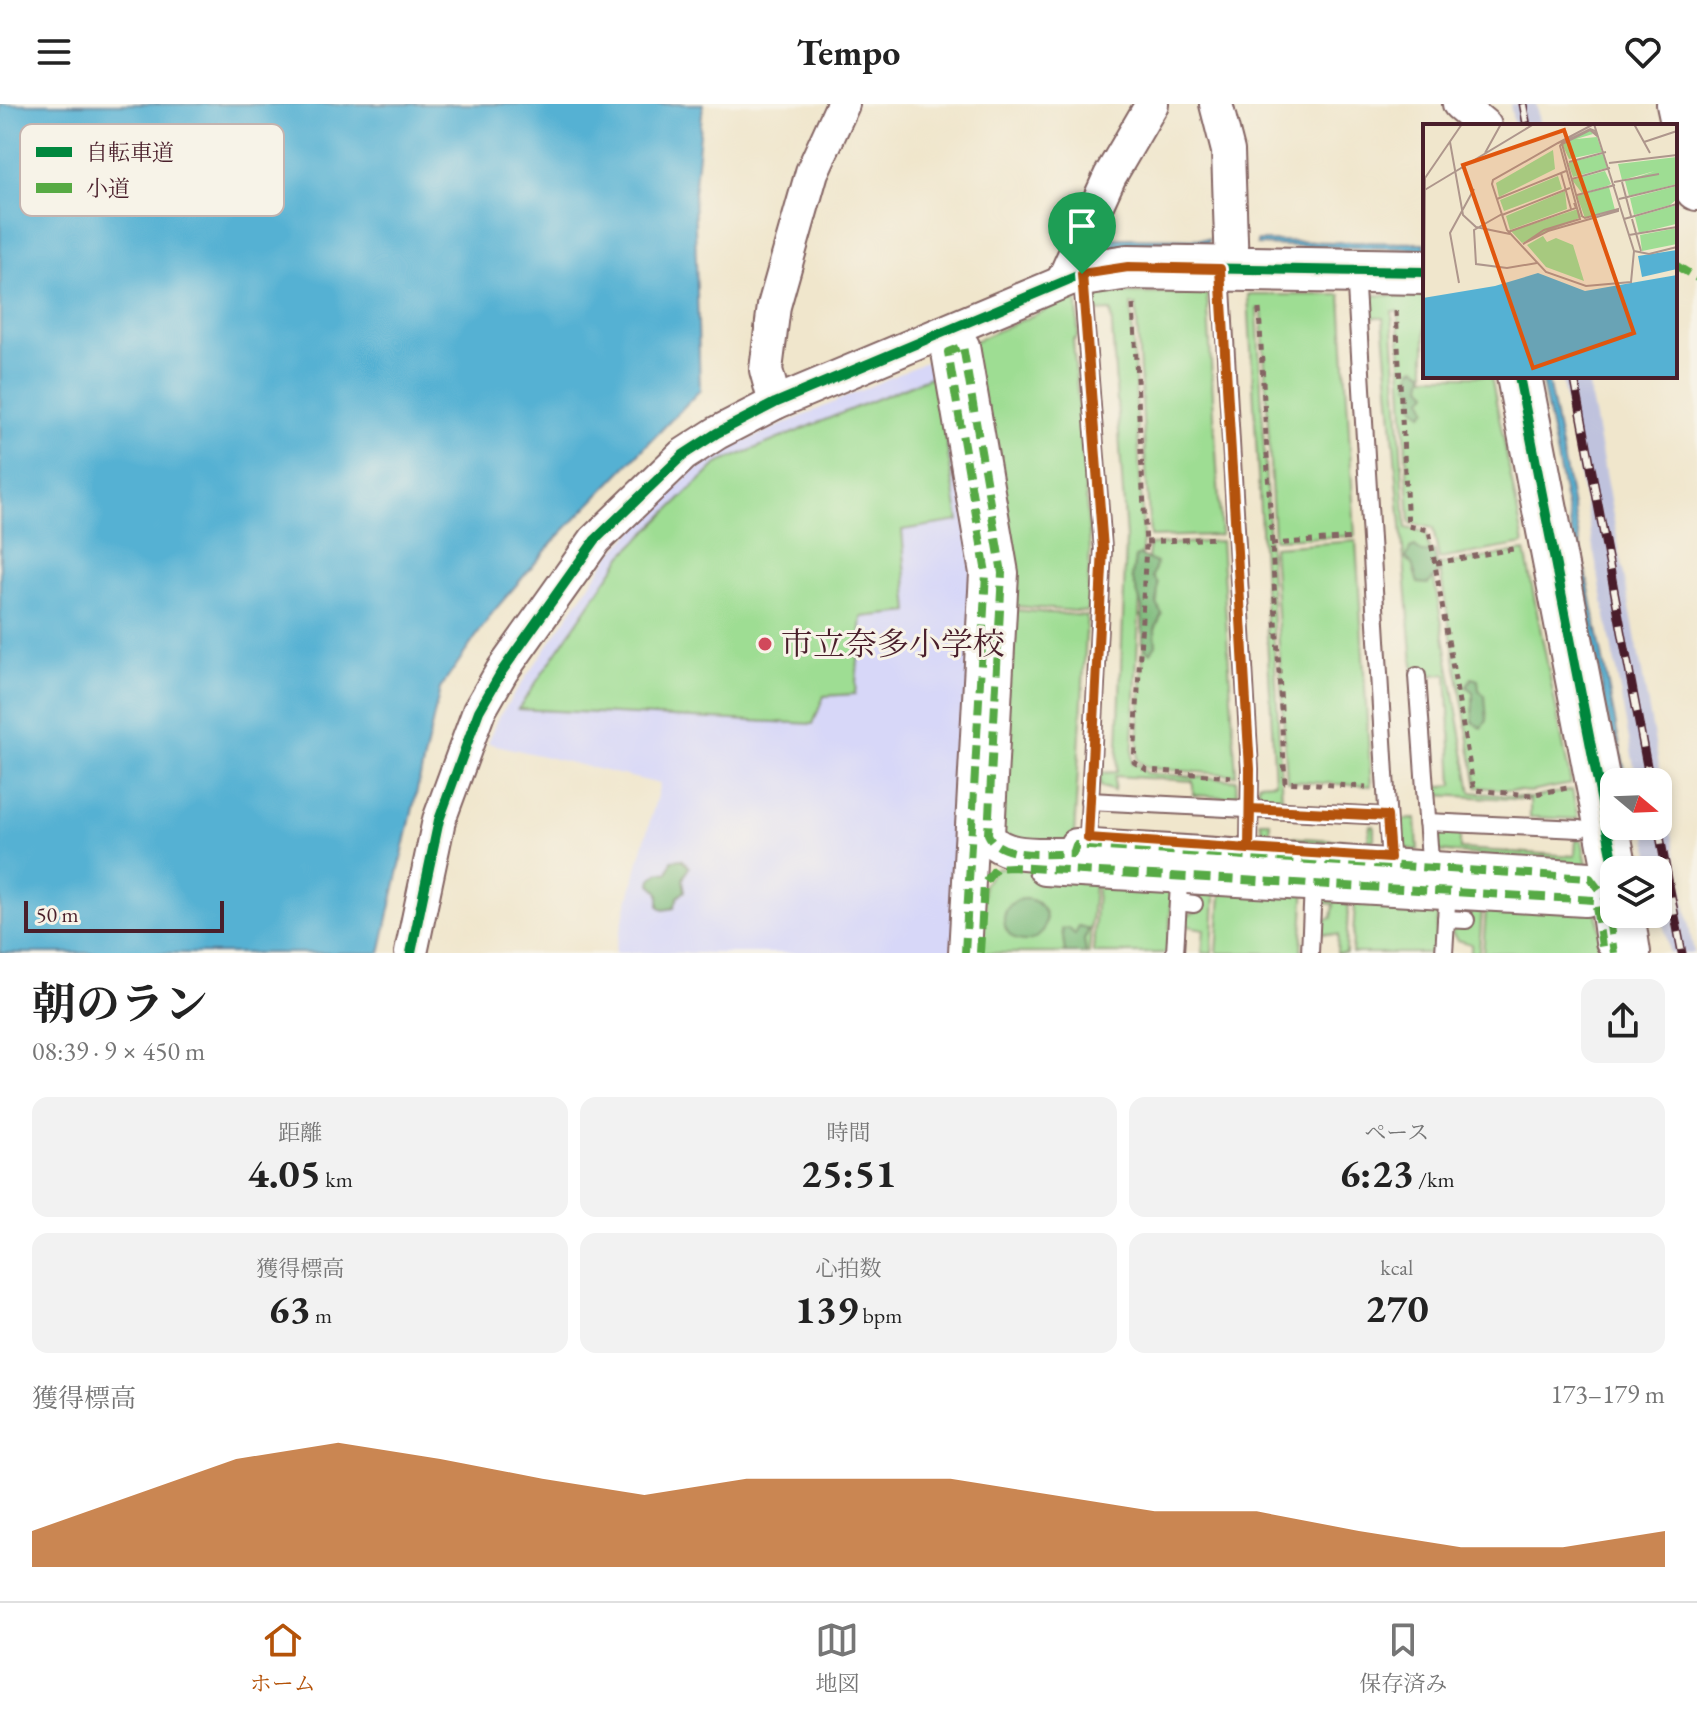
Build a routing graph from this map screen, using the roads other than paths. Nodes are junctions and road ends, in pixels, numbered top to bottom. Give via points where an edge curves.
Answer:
1 (843, 104) edge
2 (1152, 104) edge
3 (1216, 104) edge
4 (1459, 104) edge
5 (1679, 104) edge
6 (1483, 124) edge
7 (1697, 188) edge
8 (1226, 269) junction
9 (1355, 269) junction
10 (1423, 272) edge
11 (1072, 277) junction
12 (1519, 378) edge
13 (775, 403) junction
14 (1417, 676) dead end
15 (1089, 801) junction
16 (1250, 809) junction
17 (1387, 816) junction
18 (1427, 822) junction
19 (1580, 829) dead end
20 (1249, 849) junction
21 (1611, 856) edge
22 (1390, 858) junction
23 (1430, 860) junction
24 (1600, 872) edge
25 (1179, 884) dead end
26 (1318, 902) junction
27 (1466, 920) dead end
28 (1624, 928) edge
29 (411, 953) edge
30 (965, 953) edge
31 (980, 953) edge
32 (1175, 953) edge
33 (1310, 953) edge
34 (1444, 953) edge
35 (1603, 953) edge
36 (1614, 953) edge
37 (1628, 953) edge

1 - 13 street via 812,172 774,306 766,370
2 - 11 street via 1110,176
3 - 8 street via 1228,151
4 - 6 street
5 - 7 street
8 - 9 street
8 - 11 street via 1128,267
8 - 16 lane
9 - 10 street
9 - 17 lane
11 - 13 street
11 - 15 lane via 1103,549
12 - 21 street
13 - 29 street via 683,455 595,540 502,671 479,711 439,820
14 - 18 lane
15 - 16 lane
15 - 20 lane via 1088,838
16 - 17 lane
16 - 20 lane
17 - 22 lane
18 - 19 lane
18 - 23 lane
20 - 22 lane
22 - 23 lane
23 - 24 lane
25 - 32 lane via 1186,903
26 - 31 street via 996,868 984,884
26 - 33 lane
26 - 35 street via 1595,900
27 - 34 lane via 1446,911
28 - 37 street
30 - 36 street via 986,573 948,352 963,346 1002,573 988,834 993,844 1003,850 1073,854 1076,845 1590,878 1606,899

